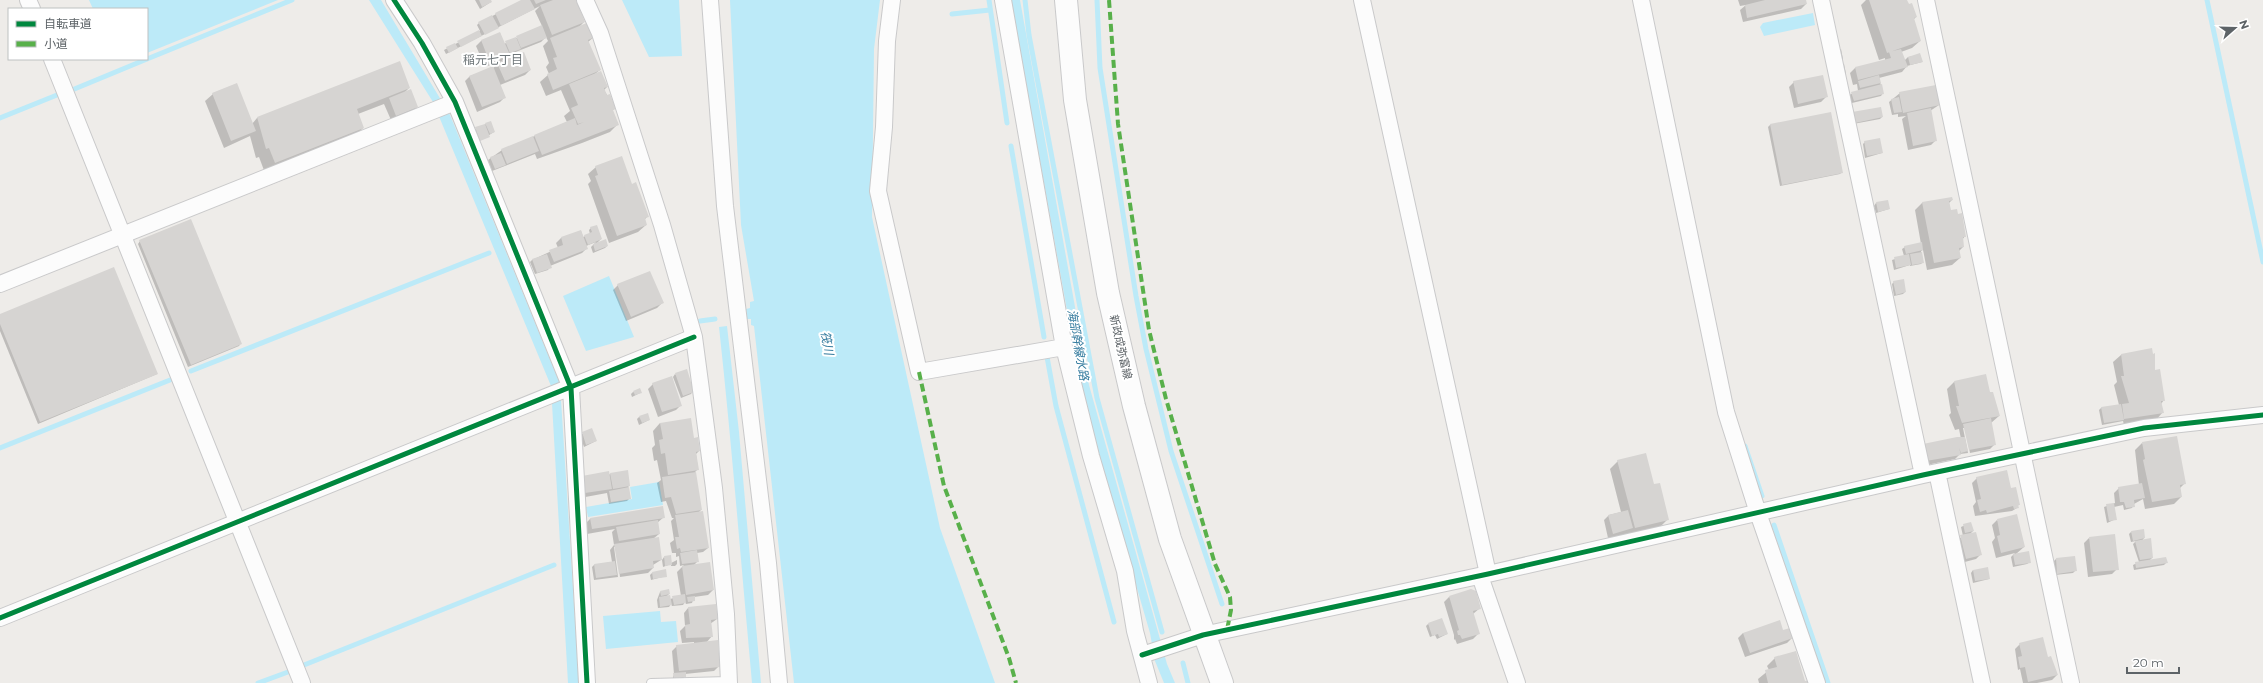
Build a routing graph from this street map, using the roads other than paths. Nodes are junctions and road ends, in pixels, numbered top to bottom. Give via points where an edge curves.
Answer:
1 (394, 0) edge
2 (586, 0) edge
3 (710, 0) edge
4 (892, 0) edge
5 (1003, 0) edge
6 (1066, 0) edge
7 (1362, 0) edge
8 (1641, 0) edge
9 (1821, 0) edge
10 (1926, 0) edge
11 (52, 60) edge
12 (453, 104) junction
13 (123, 235) junction
14 (0, 284) edge
15 (694, 337) junction
16 (1064, 347) junction
17 (561, 392) junction
18 (2263, 415) edge
19 (2023, 455) junction
20 (1930, 474) junction
21 (1758, 513) junction
22 (237, 523) junction
23 (1484, 575) junction
24 (0, 618) edge
25 (1203, 635) junction
26 (1151, 651) junction
27 (729, 682) edge
28 (302, 683) edge
29 (586, 683) edge
30 (651, 683) edge
31 (779, 683) edge
32 (1149, 683) edge
33 (1222, 683) edge
34 (1518, 683) edge
35 (1817, 683) edge
36 (1982, 683) edge
37 (2071, 683) edge

1 - 12 street via 422,44
2 - 15 street via 600,34 660,218
3 - 31 street via 725,206 768,563
4 - 16 street via 878,191 919,372
5 - 16 street
6 - 25 main road, 新政成弥富線 via 1075,100 1108,293 1134,406 1170,539
7 - 23 street
8 - 21 street via 1726,412
9 - 20 street
10 - 19 street
11 - 13 street
12 - 13 street
12 - 17 street
13 - 14 street
13 - 22 street
15 - 17 street
15 - 27 street via 714,488 726,614
16 - 26 street via 1091,456 1125,571 1135,631
17 - 22 street
17 - 29 street
18 - 19 street via 2144,428
19 - 20 street
19 - 37 street
20 - 21 street
20 - 36 street
21 - 23 street
21 - 35 street
22 - 24 street
22 - 28 street
23 - 25 street
23 - 34 street
25 - 26 street
25 - 33 main road, 新政成弥富線
26 - 32 street
27 - 30 lane

